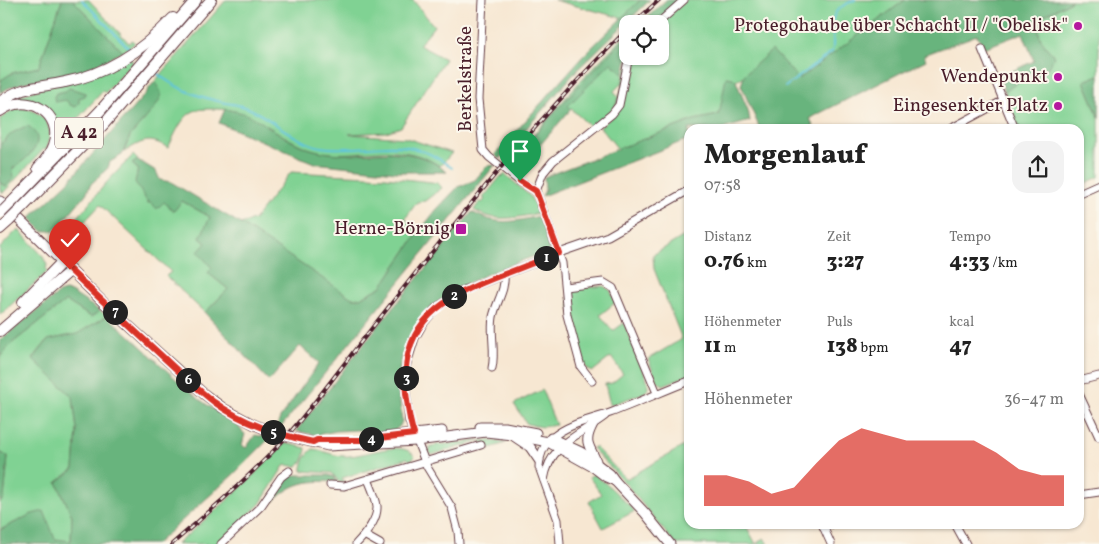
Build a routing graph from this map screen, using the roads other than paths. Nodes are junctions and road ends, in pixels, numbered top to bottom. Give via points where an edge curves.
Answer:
1 (188, 0) edge
2 (196, 0) edge
3 (211, 0) edge
4 (483, 0) edge
5 (684, 0) edge
6 (667, 15) edge
7 (982, 49) dead end
8 (627, 65) edge
9 (1004, 100) junction
10 (0, 102) edge
11 (0, 111) edge
12 (959, 124) edge
13 (1012, 124) edge
14 (1099, 184) edge
15 (536, 191) junction
16 (1084, 191) edge
17 (684, 192) edge
18 (15, 199) junction
19 (0, 201) edge
20 (0, 213) edge
21 (0, 229) edge
22 (559, 253) junction
23 (62, 262) junction
24 (70, 270) junction
25 (504, 274) junction
26 (565, 287) junction
27 (0, 322) edge
28 (0, 331) edge
29 (492, 368) dead end
30 (1099, 376) edge
31 (1084, 380) edge
32 (592, 381) dead end
33 (684, 383) edge
34 (657, 394) junction
35 (1084, 405) edge
36 (608, 414) junction
37 (593, 424) junction
38 (513, 435) junction
39 (415, 437) junction
40 (1099, 437) edge
41 (550, 440) junction
42 (481, 445) dead end
43 (562, 446) junction
44 (539, 460) junction
45 (425, 462) junction
46 (597, 462) junction
47 (289, 471) dead end
48 (368, 479) junction
49 (544, 480) junction
50 (615, 482) junction
51 (330, 485) dead end
52 (1099, 492) edge
53 (1084, 494) edge
54 (824, 529) edge
55 (958, 529) edge
56 (364, 535) junction
57 (221, 544) edge
58 (356, 544) edge
59 (380, 544) edge
60 (458, 544) edge
61 (560, 544) edge
62 (670, 544) edge
63 (831, 544) edge
64 (966, 544) edge

1 - 10 highway via 160,32 107,68 83,78 20,90
2 - 18 highway, A 42 via 59,155
3 - 21 highway, A 42, bridge via 68,162
4 - 15 street, Berkelstraße via 478,99 483,150
5 - 6 street
7 - 9 street
8 - 15 street via 619,105 548,166
9 - 12 street
9 - 13 street
11 - 18 highway via 17,103 32,104 47,114 55,129 54,145 49,155 24,182
14 - 16 street
15 - 22 street
17 - 22 street via 619,231
18 - 20 highway, A 42, bridge
19 - 23 main road
22 - 25 street
22 - 26 street
23 - 24 main road
23 - 27 highway
24 - 28 highway
24 - 39 main road via 216,403 240,418 274,432 328,446
25 - 29 street via 504,286 491,328 495,358
25 - 39 street via 464,290 436,308 414,338 405,382 409,421
26 - 32 street via 567,315 581,367
26 - 34 street via 603,282 613,288
30 - 31 street
33 - 34 street
34 - 36 street
35 - 40 street
36 - 37 street
36 - 41 street via 570,426
37 - 43 street
37 - 46 main road via 588,442
38 - 39 main road via 486,432
38 - 41 main road
38 - 44 main road via 530,447
39 - 41 main road via 492,426 520,429
39 - 45 street
41 - 43 main road
41 - 44 street
42 - 45 street
43 - 46 main road
43 - 49 street via 546,468
43 - 50 main road
44 - 49 street
45 - 48 street
45 - 60 street via 452,508
46 - 50 main road
47 - 57 street via 261,506
48 - 51 street via 344,486
48 - 56 street via 377,506
49 - 61 street via 558,520
50 - 62 main road
52 - 53 street
54 - 63 street
55 - 64 street
56 - 58 street
56 - 59 street

